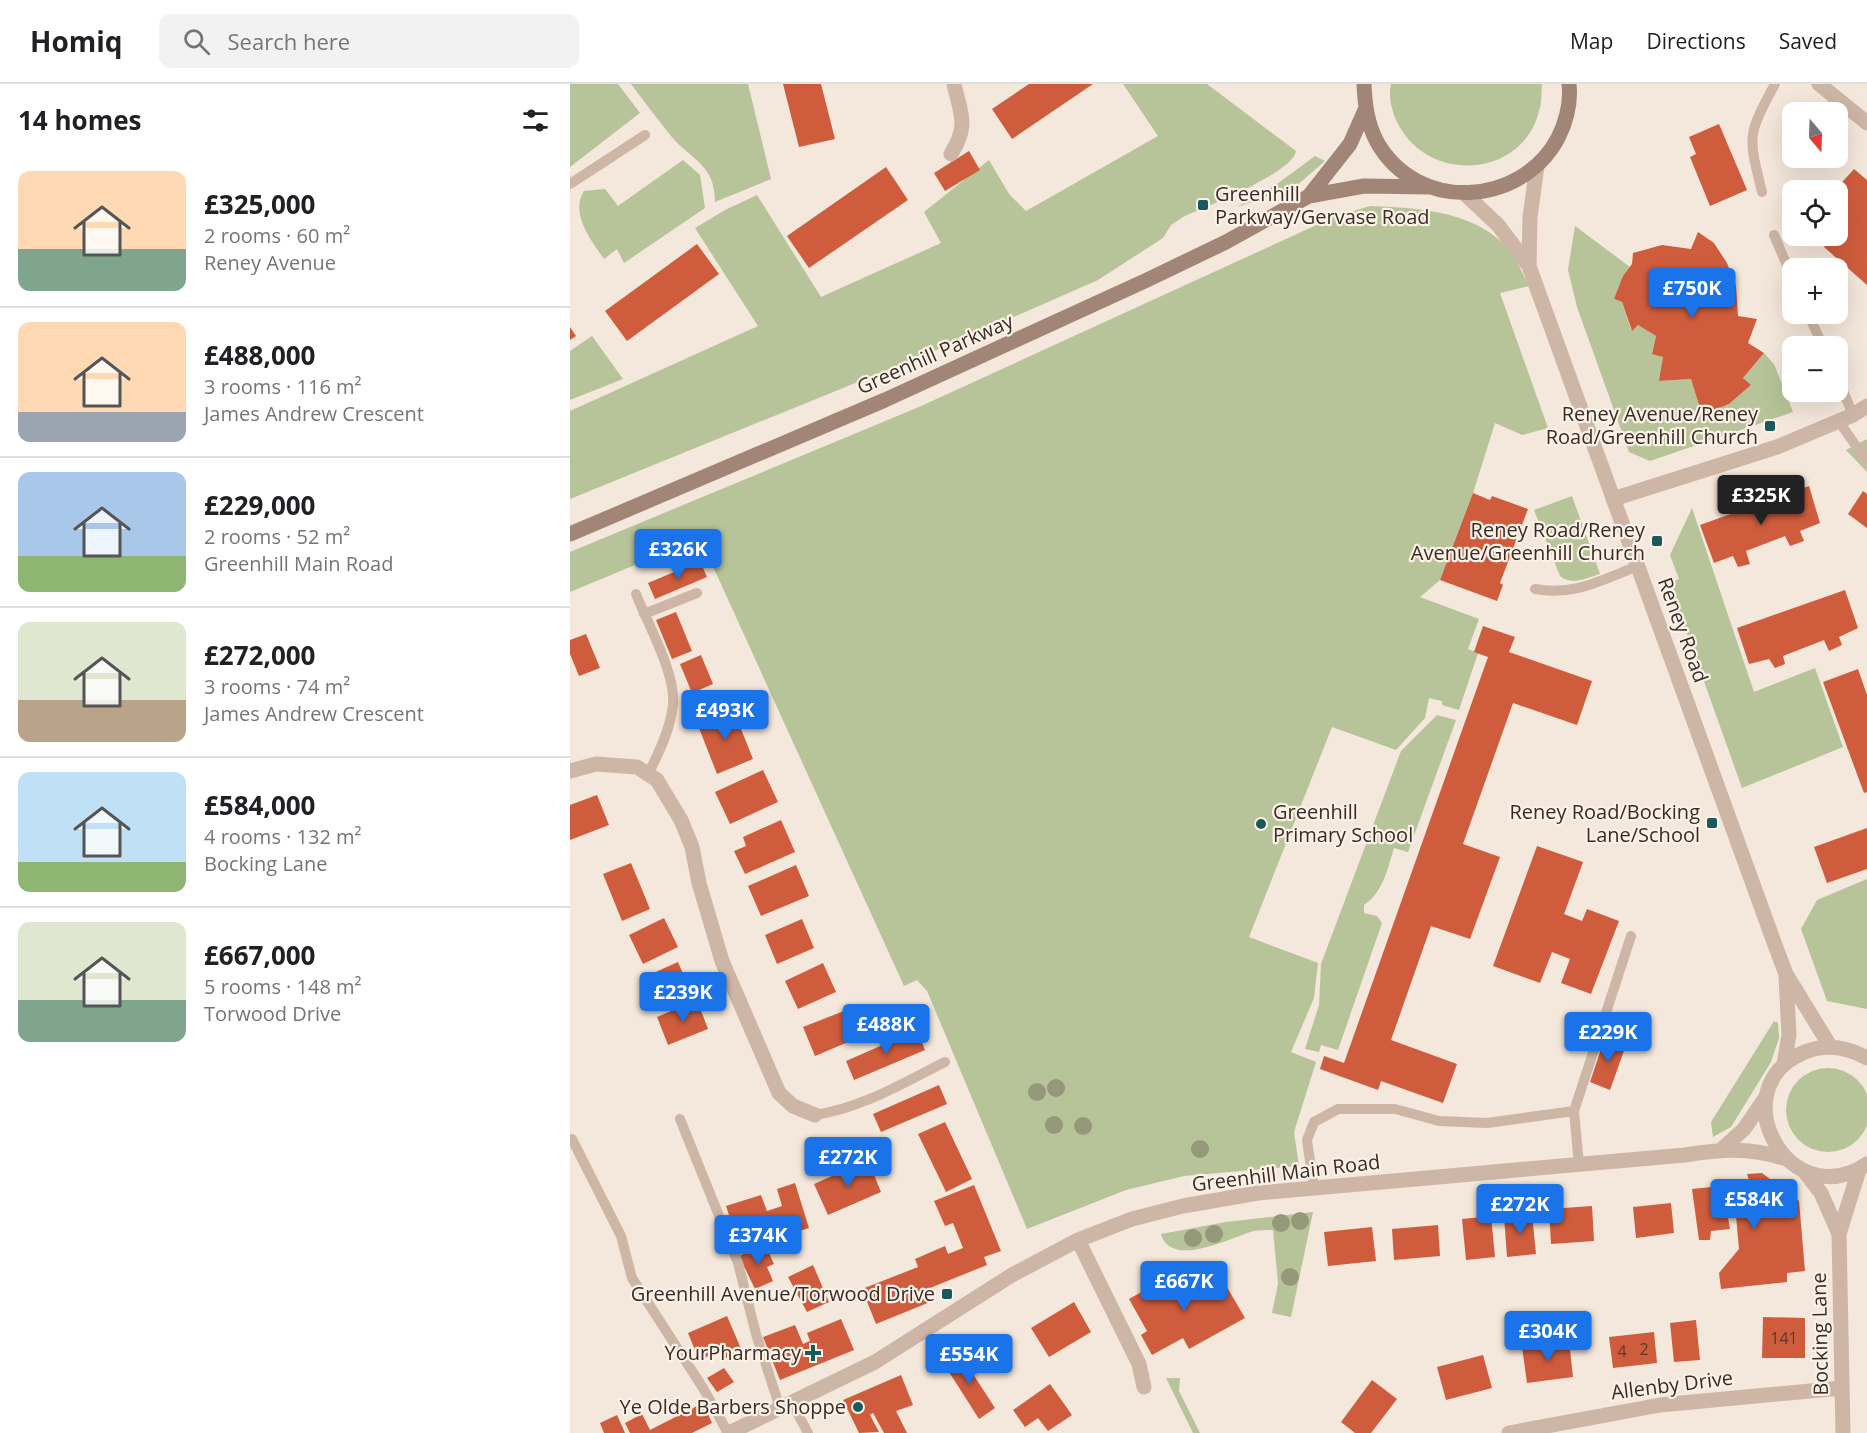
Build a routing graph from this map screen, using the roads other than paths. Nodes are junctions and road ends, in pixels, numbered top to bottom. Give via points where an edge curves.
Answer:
1 (954, 84) edge
2 (1364, 84) edge
3 (1569, 84) edge
4 (1775, 84) edge
5 (1819, 84) edge
6 (1365, 110) junction
7 (1867, 123) edge
8 (645, 135) dead end
9 (951, 154) dead end
10 (1538, 166) junction
11 (570, 184) edge
12 (1430, 187) junction
13 (1762, 192) dead end
14 (1465, 194) junction
15 (1309, 196) junction
16 (1774, 235) dead end
17 (1784, 258) edge
18 (1529, 266) junction
19 (1843, 402) edge
20 (1867, 406) edge
21 (1846, 417) junction
22 (1867, 462) edge
23 (1613, 499) junction
24 (570, 534) edge
25 (1638, 567) junction
26 (1535, 590) dead end
27 (697, 593) dead end
28 (636, 594) dead end
29 (644, 614) junction
30 (570, 771) edge
31 (648, 774) junction
32 (1630, 936) dead end
33 (1786, 974) junction
34 (1830, 1046) junction
35 (1863, 1052) edge
36 (945, 1062) dead end
37 (1784, 1064) junction
38 (1766, 1096) junction
39 (1574, 1111) junction
40 (815, 1114) joint
41 (680, 1119) dead end
42 (572, 1139) dead end
43 (1722, 1149) junction
44 (1786, 1158) junction
45 (1579, 1165) junction
46 (1863, 1167) edge
47 (1804, 1171) junction
48 (1314, 1189) junction
49 (1839, 1234) junction
50 (1078, 1240) junction
51 (1144, 1387) dead end
52 (1842, 1389) junction
53 (786, 1406) junction
54 (729, 1433) edge
55 (808, 1433) edge
56 (1509, 1433) edge
57 (1843, 1433) edge

1 - 9 street via 962,136
2 - 6 main road
3 - 10 main road via 1562,131
4 - 13 lane via 1751,133
5 - 7 street
6 - 12 main road via 1388,158 1414,180
6 - 15 main road, Greenhill Parkway via 1350,144
8 - 11 lane
10 - 14 main road via 1508,185
10 - 18 street, Reney Road via 1532,191
12 - 14 main road
12 - 15 main road, Greenhill Parkway via 1361,186
14 - 18 street, Reney Road via 1498,225
15 - 24 main road, Greenhill Parkway via 1157,276 885,400
16 - 17 lane
18 - 23 street, Reney Road
19 - 21 lane
20 - 21 street
21 - 22 lane
21 - 23 street via 1777,447
23 - 25 street, Reney Road
25 - 26 lane via 1575,590
25 - 33 street, Reney Road
27 - 29 lane
28 - 29 lane
29 - 31 lane via 669,676 674,703 662,747
30 - 31 street via 596,764 637,767
31 - 40 street via 657,780 681,820 692,847 722,961 779,1093 793,1106
32 - 39 lane
33 - 34 street, Reney Road
33 - 37 street, Reney Road via 1789,1035
34 - 35 street
34 - 37 street via 1813,1048
36 - 40 lane via 864,1102 840,1111
37 - 38 street
38 - 43 street via 1744,1129
38 - 44 street via 1768,1130
39 - 45 lane
39 - 48 lane via 1487,1123 1439,1121 1395,1109 1338,1109 1314,1122 1307,1140
41 - 53 lane via 738,1263 756,1334
42 - 54 lane via 621,1236 632,1278
43 - 44 street, Greenhill Main Road via 1759,1150
43 - 45 street, Greenhill Main Road
44 - 47 street
45 - 48 street, Greenhill Main Road
46 - 47 street via 1841,1175
46 - 49 street, Bocking Lane
47 - 49 street, Bocking Lane via 1821,1193
48 - 50 street, Greenhill Main Road via 1258,1193 1183,1206 1132,1219
49 - 52 street, Bocking Lane
50 - 51 street via 1139,1364
50 - 53 street, Greenhill Main Road via 1012,1275 875,1362
52 - 56 street, Allenby Drive via 1660,1405
52 - 57 street, Bocking Lane
53 - 54 street, Greenhill Main Road
53 - 55 lane

